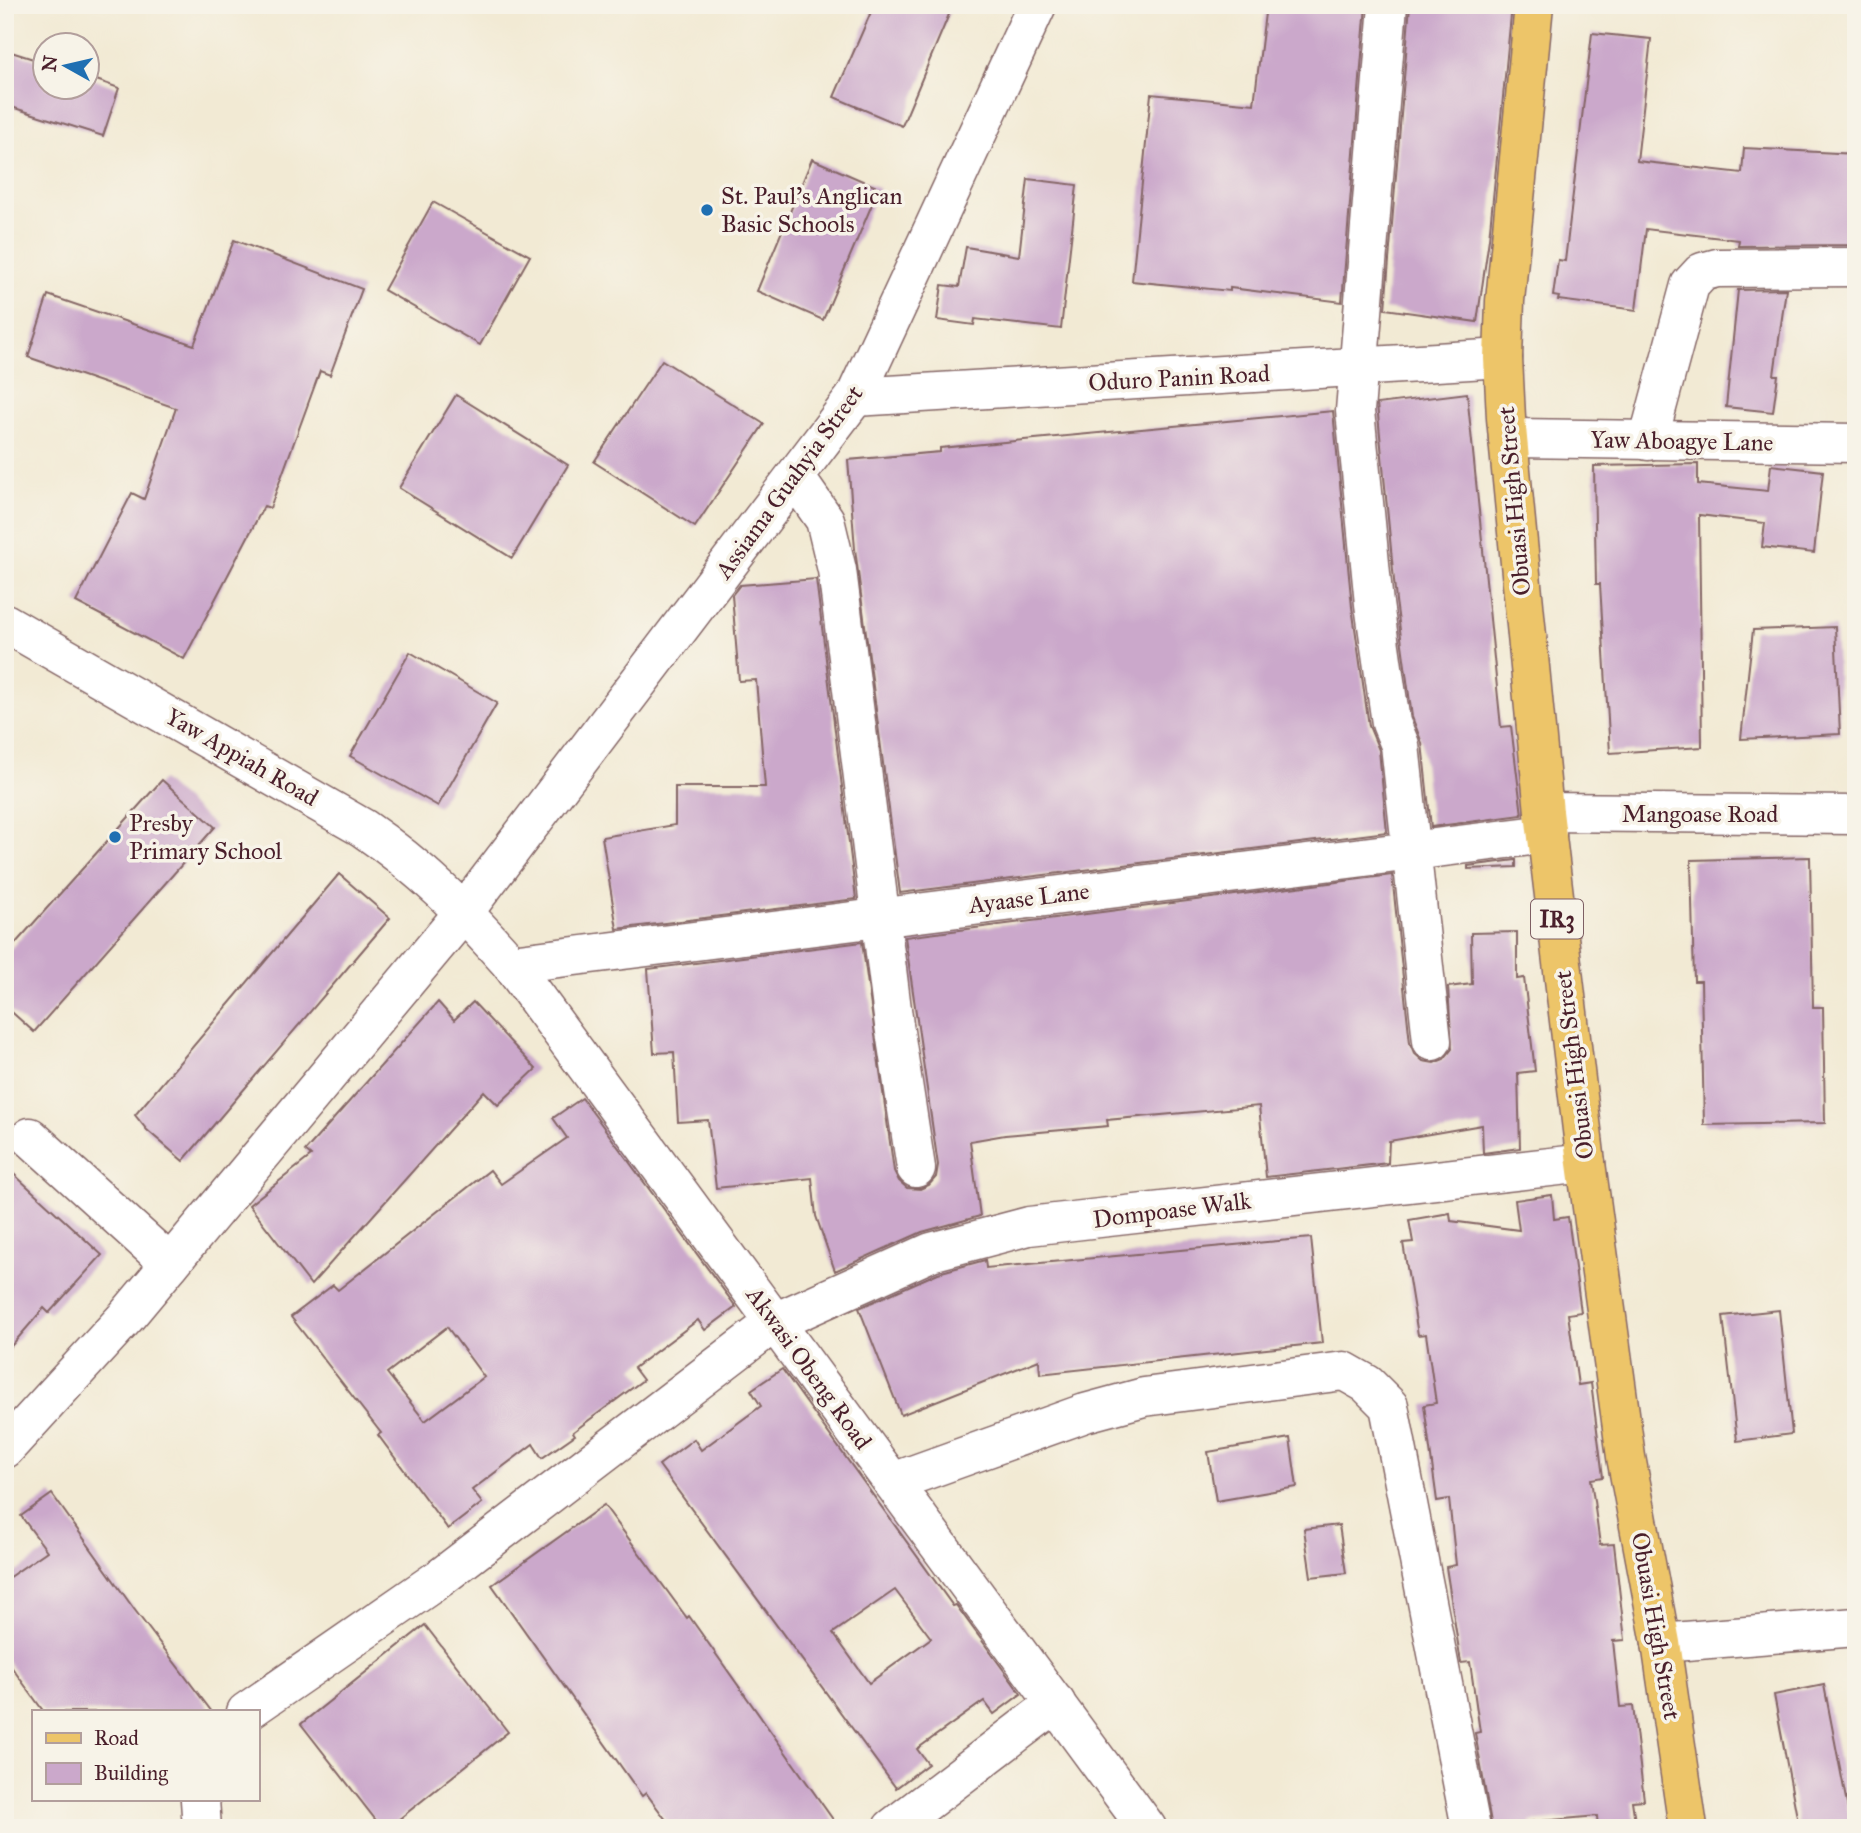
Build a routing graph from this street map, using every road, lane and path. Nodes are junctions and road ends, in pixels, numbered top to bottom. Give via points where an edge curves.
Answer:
1 (1037, 5) edge
2 (1388, 5) edge
3 (1534, 5) edge
4 (1856, 267) edge
5 (1503, 358) junction
6 (1356, 367) junction
7 (855, 397) junction
8 (1508, 438) junction
9 (1648, 441) junction
10 (1856, 443) edge
11 (795, 477) junction
12 (5, 623) edge
13 (1856, 815) edge
14 (1545, 823) junction
15 (1410, 851) junction
16 (464, 912) junction
17 (880, 917) junction
18 (511, 964) junction
19 (1432, 1041) dead end
20 (30, 1137) dead end
21 (1586, 1163) junction
22 (916, 1168) dead end
23 (170, 1264) junction
24 (775, 1322) junction
25 (5, 1449) edge
26 (893, 1482) junction
27 (1856, 1627) edge
28 (1661, 1643) junction
29 (1055, 1703) junction
30 (249, 1710) edge
31 (892, 1828) edge
32 (1147, 1828) edge
33 (1471, 1828) edge
34 (1688, 1828) edge

1 - 7 street, Assiama Guahyia Street
2 - 6 street
3 - 5 main road, Obuasi High Street / IR3
4 - 9 street via 1717,268 1702,272 1690,285
5 - 6 street, Oduro Panin Road
5 - 8 main road, Obuasi High Street / IR3
6 - 7 street, Oduro Panin Road
6 - 15 street via 1355,411 1374,604 1391,723 1400,745
7 - 11 street, Assiama Guahyia Street
8 - 9 street, Yaw Aboagye Lane
8 - 14 main road, Obuasi High Street / IR3
9 - 10 street, Yaw Aboagye Lane
11 - 16 street, Assiama Guahyia Street
11 - 17 street via 825,520 837,570
12 - 16 street, Yaw Appiah Road via 363,828 411,860
13 - 14 street, Mangoase Road
14 - 15 street, Ayaase Lane
14 - 21 main road, Obuasi High Street / IR3
15 - 17 street, Ayaase Lane
15 - 19 street
16 - 18 street, Akwasi Obeng Road
16 - 23 street, Assiama Guahyia Street
17 - 18 street, Ayaase Lane
17 - 22 street
18 - 24 street, Akwasi Obeng Road
20 - 23 street
21 - 24 street, Dompoase Walk via 1029,1226 931,1252
21 - 28 main road, Obuasi High Street / IR3 via 1626,1457
23 - 25 street, Assiama Guahyia Street
24 - 26 street, Akwasi Obeng Road
24 - 30 street, Dompoase Walk via 440,1578
26 - 29 street, Akwasi Obeng Road
26 - 33 street via 1085,1413 1144,1397 1343,1371 1367,1384 1389,1406
27 - 28 street
28 - 34 main road, Obuasi High Street / IR3
29 - 31 street
29 - 32 street, Akwasi Obeng Road

